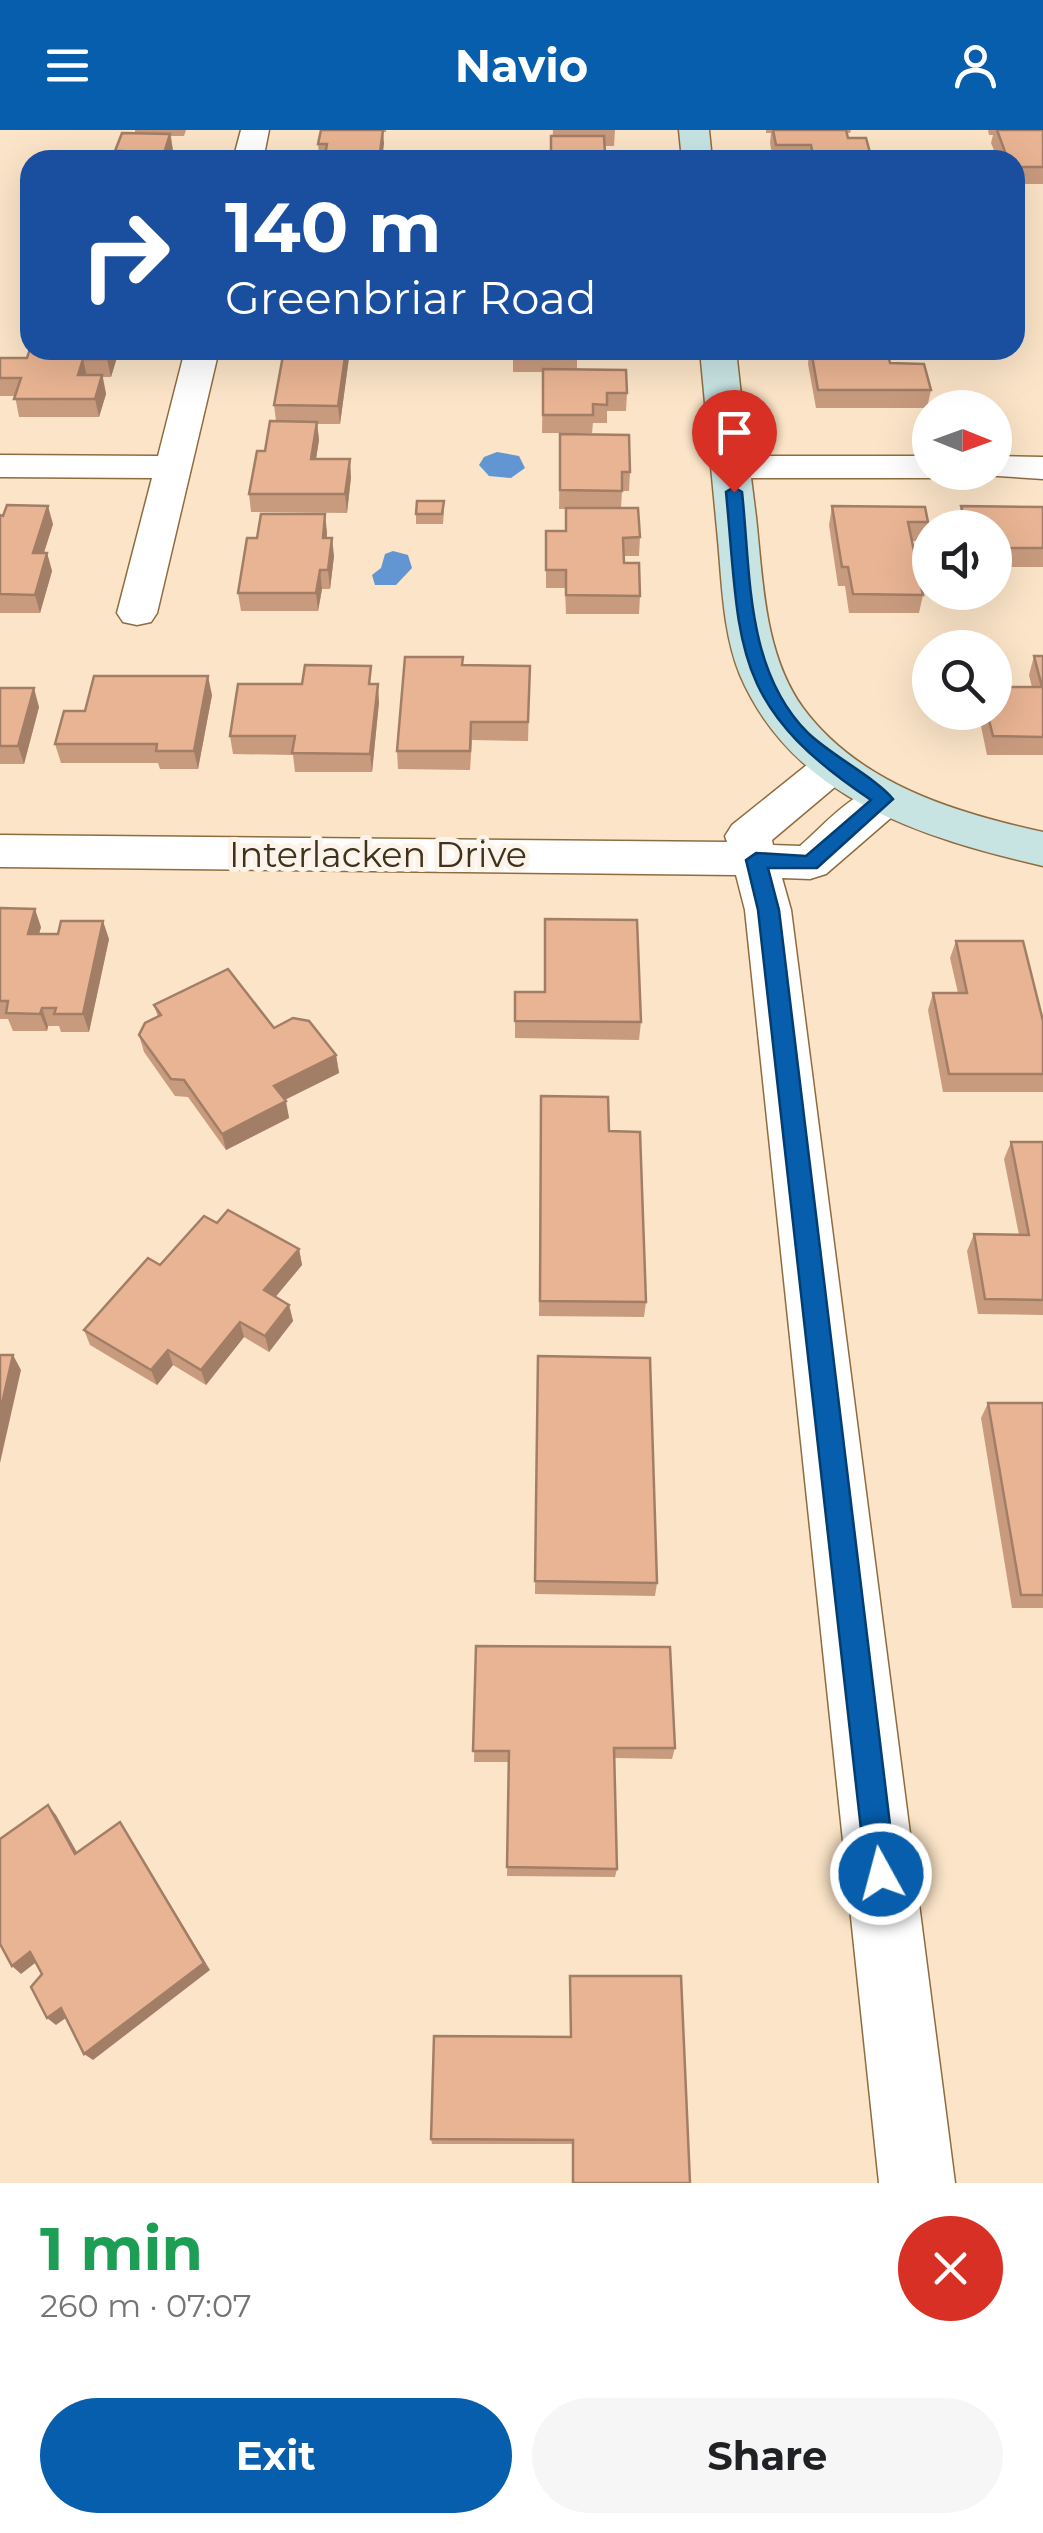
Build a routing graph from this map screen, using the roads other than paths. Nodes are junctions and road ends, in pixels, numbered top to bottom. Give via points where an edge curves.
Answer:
1 (200, 360) edge
2 (719, 360) edge
3 (0, 466) edge
4 (174, 467) junction
5 (731, 467) junction
6 (912, 467) edge
7 (1012, 468) edge
8 (1043, 468) edge
9 (137, 613) dead end
10 (833, 766) junction
11 (884, 799) junction
12 (1043, 849) edge
13 (0, 851) edge
14 (756, 860) junction
15 (917, 2183) edge

1 - 4 street
2 - 5 street
3 - 4 street
4 - 9 street
5 - 6 street
5 - 10 street via 754,658 769,696
7 - 8 street
10 - 11 street
10 - 14 street via 748,836
11 - 12 street via 944,825
11 - 14 street, Interlacken Drive via 810,863
13 - 14 street, Interlacken Drive
14 - 15 street via 768,910

